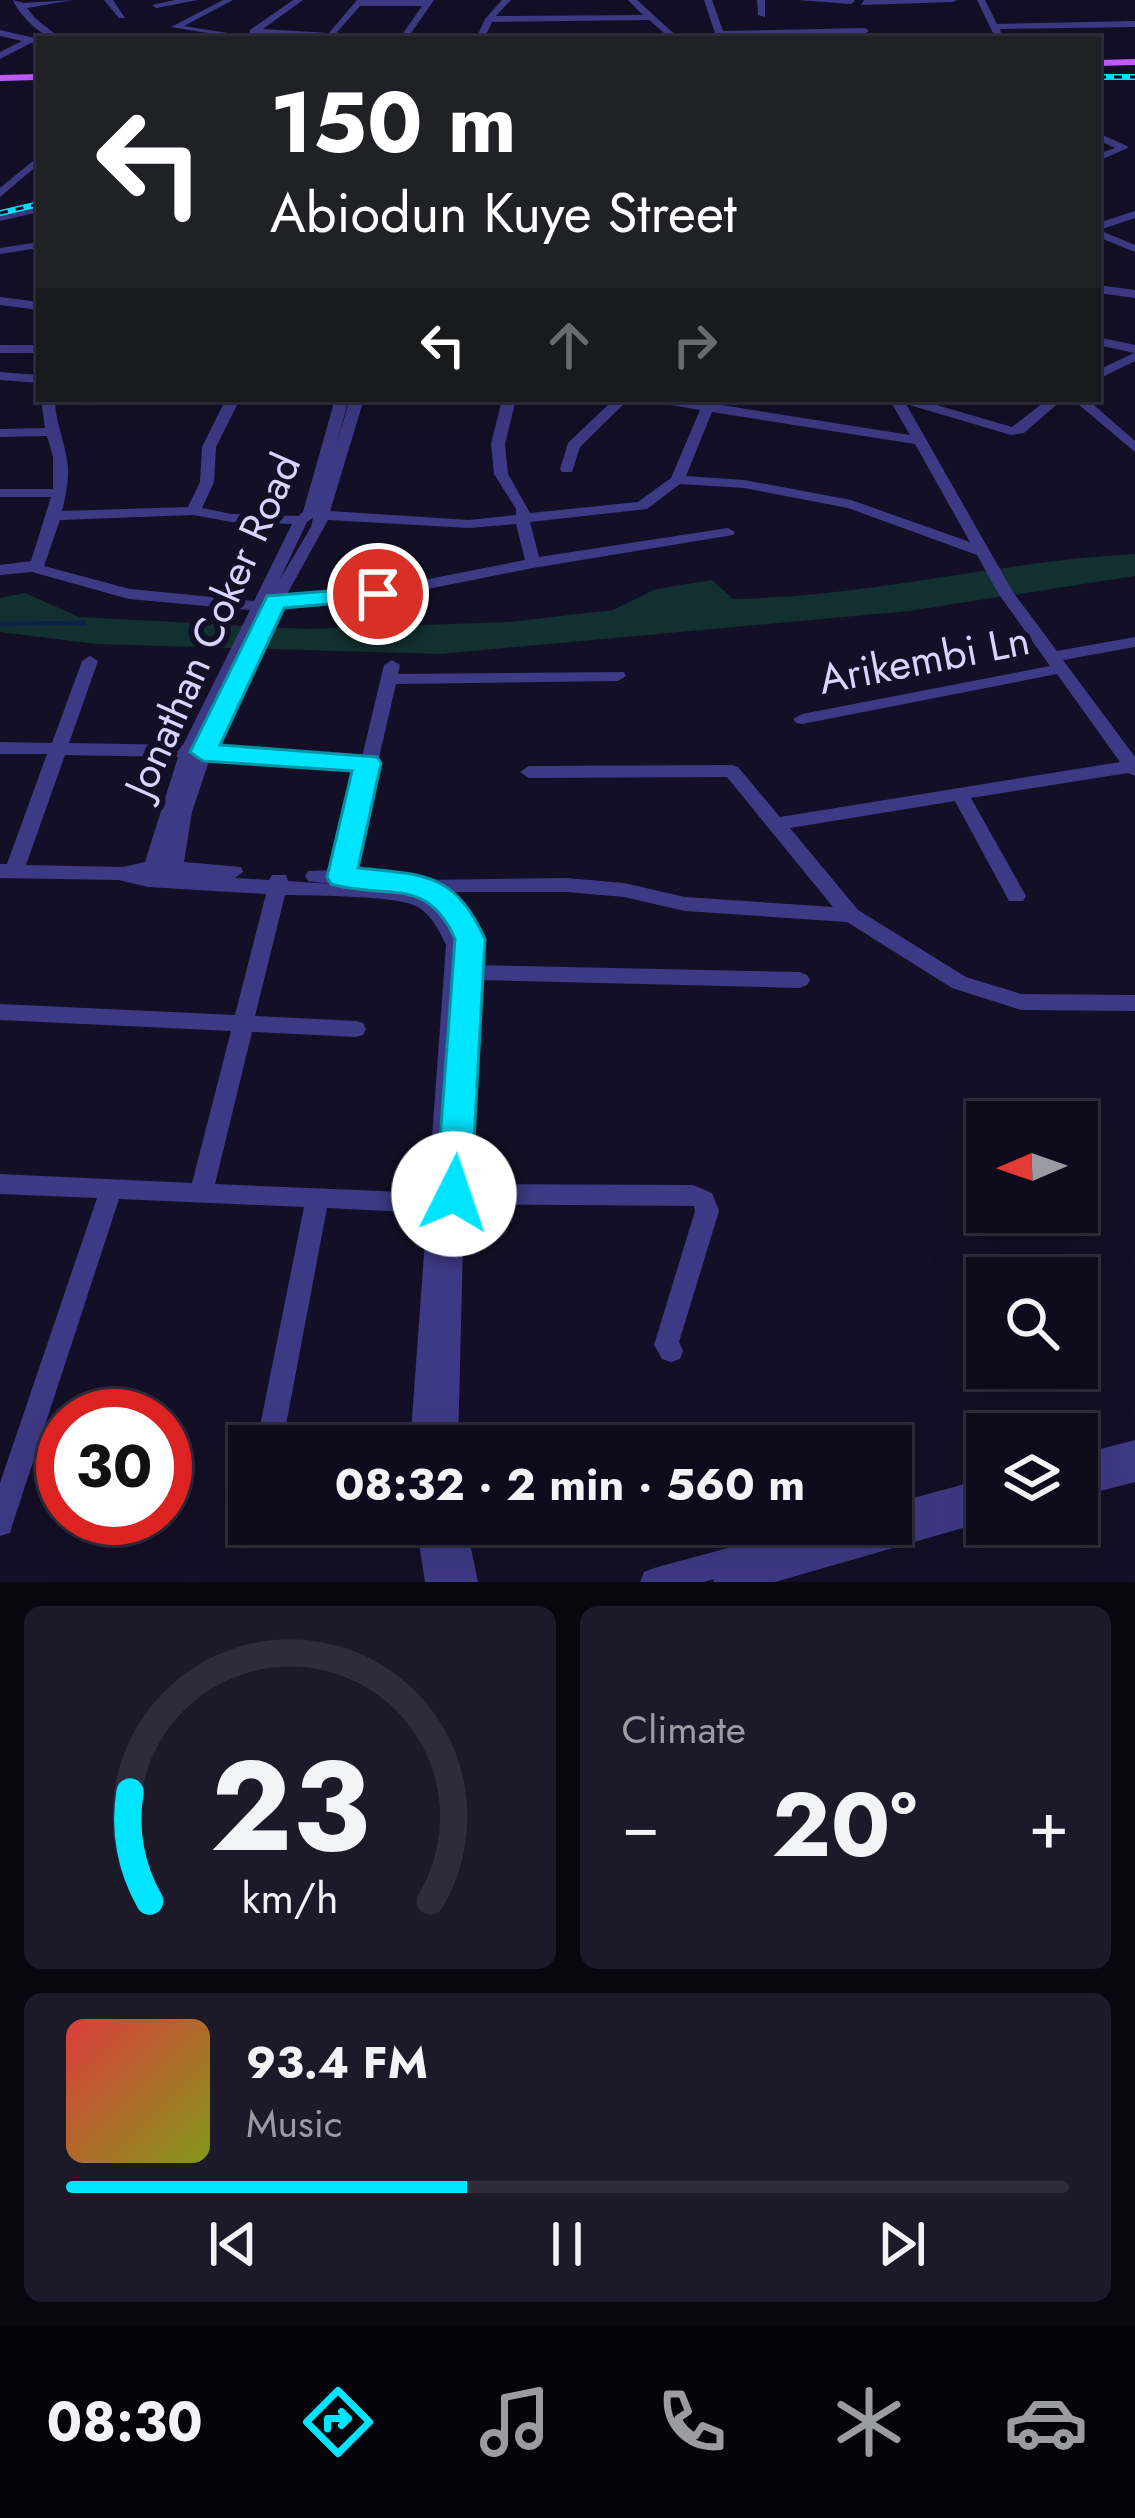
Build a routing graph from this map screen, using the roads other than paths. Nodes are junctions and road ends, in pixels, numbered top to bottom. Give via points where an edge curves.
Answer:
1 (69, 0) edge
2 (108, 0) edge
3 (194, 0) edge
4 (230, 0) edge
5 (284, 0) edge
6 (507, 0) edge
7 (632, 0) edge
8 (708, 0) edge
9 (761, 0) edge
10 (801, 0) edge
11 (953, 0) edge
12 (981, 0) edge
13 (56, 1) edge
14 (298, 1) edge
15 (851, 1) edge
16 (921, 1) edge
17 (359, 2) edge
18 (428, 2) edge
19 (18, 3) edge
20 (864, 3) dead end
21 (156, 5) edge
22 (762, 15) dead end
23 (122, 16) dead end
24 (650, 17) junction
25 (580, 18) junction
26 (489, 19) junction
27 (1135, 24) edge
28 (994, 27) junction
29 (255, 31) junction
30 (0, 33) edge
31 (866, 35) edge
32 (54, 36) edge
33 (223, 36) edge
34 (245, 36) edge
35 (405, 36) edge
36 (481, 36) edge
37 (585, 36) edge
38 (672, 36) edge
39 (720, 36) edge
40 (998, 36) edge
41 (34, 41) edge
42 (0, 56) edge
43 (1101, 61) edge
44 (1135, 61) edge
45 (36, 79) edge
46 (0, 80) edge
47 (1101, 137) edge
48 (1101, 157) edge
49 (36, 162) edge
50 (0, 194) edge
51 (36, 209) edge
52 (1135, 214) edge
53 (0, 218) edge
54 (1101, 229) edge
55 (1101, 232) edge
56 (36, 245) edge
57 (1135, 249) edge
58 (0, 251) edge
59 (1101, 289) edge
60 (1135, 294) edge
61 (0, 301) edge
62 (34, 305) edge
63 (1101, 342) edge
64 (0, 349) edge
65 (36, 349) edge
66 (1135, 353) edge
67 (1101, 373) edge
68 (0, 376) edge
69 (36, 379) edge
70 (48, 402) edge
71 (231, 402) edge
72 (341, 402) edge
73 (356, 402) edge
74 (508, 402) edge
75 (619, 402) edge
76 (675, 402) edge
77 (900, 402) edge
78 (910, 402) edge
79 (1052, 402) edge
80 (1082, 402) edge
81 (707, 408) junction
82 (51, 432) junction
83 (0, 433) edge
84 (920, 441) junction
85 (1135, 448) edge
86 (568, 469) dead end
87 (677, 480) junction
88 (0, 493) edge
89 (59, 494) junction
90 (193, 511) junction
91 (322, 515) junction
92 (52, 516) junction
93 (523, 518) junction
94 (301, 520) junction
95 (728, 532) dead end
96 (982, 552) junction
97 (532, 563) junction
98 (32, 567) junction
99 (0, 570) edge
100 (268, 604) junction
101 (1135, 642) edge
102 (90, 662) dead end
103 (1056, 663) junction
104 (618, 676) dead end
105 (802, 719) dead end
106 (0, 748) edge
107 (60, 749) junction
108 (196, 751) junction
109 (1131, 760) edge
110 (367, 763) junction
111 (529, 772) dead end
112 (960, 794) junction
113 (778, 824) junction
114 (7, 871) edge
115 (161, 874) junction
116 (279, 881) junction
117 (340, 884) junction
118 (421, 891) junction
119 (1016, 896) dead end
120 (850, 915) junction
121 (469, 971) junction
122 (800, 980) dead end
123 (1135, 1003) edge
124 (0, 1012) edge
125 (241, 1024) junction
126 (356, 1029) dead end
127 (0, 1184) edge
128 (111, 1190) junction
129 (201, 1193) junction
130 (317, 1200) junction
131 (448, 1201) junction
132 (671, 1351) dead end
133 (273, 1425) edge
134 (425, 1425) edge
135 (445, 1425) edge
136 (1135, 1453) edge
137 (1098, 1463) edge
138 (1135, 1469) edge
139 (1098, 1479) edge
140 (966, 1497) edge
141 (912, 1511) edge
142 (966, 1514) edge
143 (0, 1523) edge
144 (433, 1545) edge
145 (457, 1545) edge
146 (790, 1545) edge
147 (439, 1582) edge
148 (464, 1582) edge
149 (654, 1582) edge
150 (727, 1582) edge

1 - 13 street
2 - 23 street
3 - 21 street
4 - 33 street via 176,27
5 - 14 street
6 - 26 street
7 - 24 street
8 - 39 street
9 - 22 street
10 - 15 street
11 - 16 street
12 - 28 street
13 - 19 street
14 - 29 street
15 - 31 street
16 - 20 street
17 - 18 street
17 - 29 street via 331,36
18 - 35 street
19 - 32 street
24 - 25 street
24 - 38 street
25 - 26 street
25 - 37 street
26 - 36 street
27 - 28 street
28 - 40 street
29 - 34 street
30 - 41 street
31 - 39 street
41 - 42 street
43 - 44 main road
45 - 46 main road
47 - 48 street via 1123,148
49 - 50 street
51 - 53 street
52 - 54 street
55 - 57 street
56 - 58 street
59 - 60 street
61 - 62 street
63 - 66 street
64 - 65 street
66 - 67 street
68 - 69 street
70 - 82 street
71 - 90 street
72 - 94 street, Jonathan Coker Road via 317,495
73 - 91 street, Jonathan Coker Road
74 - 93 street via 501,474
75 - 86 street via 573,446
76 - 81 street
77 - 84 street
78 - 79 street via 1011,431
80 - 85 street
81 - 84 street
81 - 87 street
82 - 83 street
82 - 89 street
84 - 96 street
87 - 93 street via 642,506
87 - 96 street via 851,504
88 - 89 street
89 - 92 street
90 - 92 street
90 - 94 street
91 - 93 street via 469,524
91 - 100 street, Jonathan Coker Road
92 - 98 street
93 - 97 street
94 - 100 street, Jonathan Coker Road
95 - 97 street
96 - 103 street
97 - 100 street via 378,594
98 - 99 street
98 - 100 street via 129,594
100 - 108 street, Jonathan Coker Road
101 - 103 street, Arikembi Ln
102 - 107 street
103 - 105 street, Arikembi Ln
103 - 109 street
104 - 110 street via 390,672
106 - 107 street
107 - 108 street
107 - 114 street
108 - 110 street
108 - 115 street, Jonathan Coker Road
109 - 112 street
110 - 117 street
111 - 113 street via 732,771
112 - 113 street
112 - 119 street
113 - 120 street
114 - 115 street
115 - 116 street
116 - 117 street
116 - 125 street
117 - 118 street
118 - 120 street via 566,885 685,904
118 - 121 street via 451,902 467,927
118 - 131 street via 456,945
120 - 123 street via 990,996
121 - 122 street
121 - 131 street
124 - 125 street
125 - 126 street
125 - 129 street
127 - 128 street
128 - 129 street
128 - 143 street
129 - 130 street
130 - 131 street
130 - 133 street
131 - 132 street via 704,1200 666,1345
131 - 134 street
131 - 135 street
136 - 137 street
138 - 139 street
140 - 141 street
142 - 150 street
144 - 147 street
145 - 148 street
146 - 149 street

